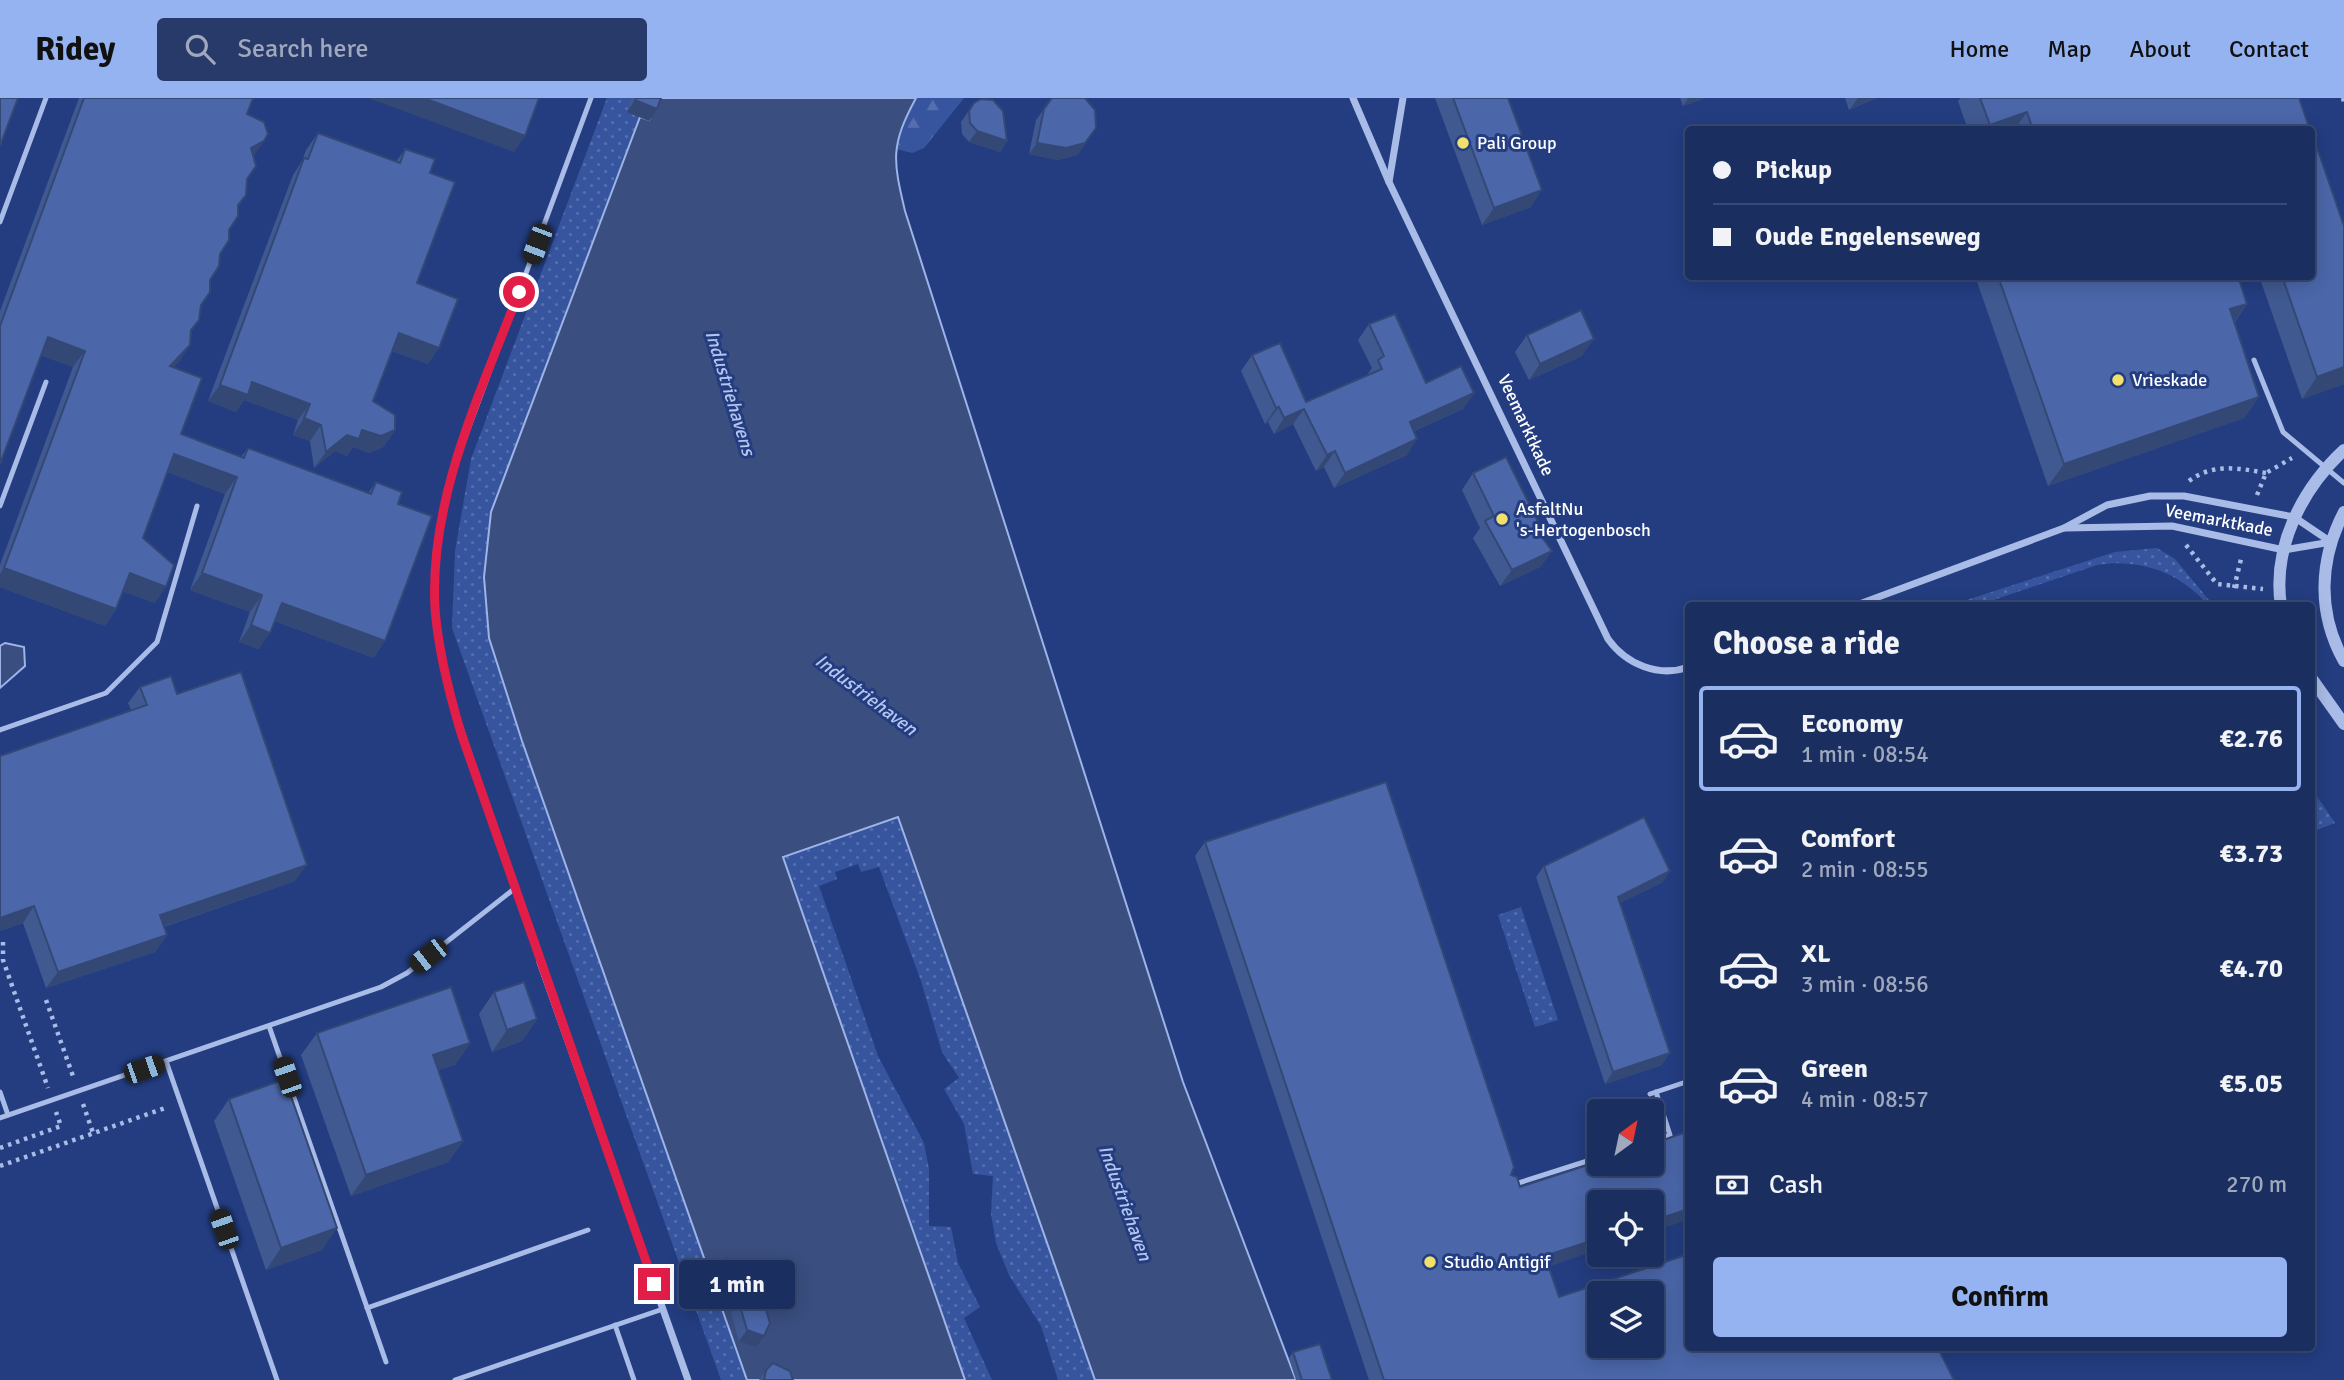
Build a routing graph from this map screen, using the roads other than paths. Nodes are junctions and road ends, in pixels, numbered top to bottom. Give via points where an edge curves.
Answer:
1 (46, 98) edge
2 (591, 98) edge
3 (1353, 98) edge
4 (1403, 98) edge
5 (1389, 182) junction
6 (0, 222) edge
7 (2254, 360) dead end
8 (46, 382) dead end
9 (2344, 450) edge
10 (2326, 468) junction
11 (2344, 483) edge
12 (0, 506) edge
13 (197, 506) dead end
14 (2344, 512) edge
15 (2294, 517) junction
16 (2064, 528) junction
17 (2331, 542) junction
18 (2284, 550) junction
19 (1865, 602) edge
20 (2280, 602) edge
21 (2344, 661) edge
22 (1685, 667) edge
23 (2315, 683) edge
24 (2344, 724) edge
25 (0, 730) edge
26 (514, 889) junction
27 (540, 962) joint
28 (269, 1026) junction
29 (166, 1061) junction
30 (1685, 1082) edge
31 (0, 1092) edge
32 (1655, 1099) edge
33 (8, 1115) junction
34 (0, 1118) edge
35 (1664, 1120) edge
36 (1664, 1137) edge
37 (1587, 1161) edge
38 (1505, 1187) edge
39 (588, 1230) dead end
40 (367, 1308) junction
41 (663, 1309) junction
42 (615, 1325) junction
43 (386, 1362) dead end
44 (276, 1380) edge
45 (455, 1380) edge
46 (634, 1380) edge
47 (688, 1380) edge

1 - 6 lane
2 - 26 lane via 466,435 445,498 436,559 435,608 448,690
3 - 5 street, Veemarktkade
4 - 5 street
5 - 22 street, Veemarktkade via 1608,639 1617,652 1656,671
7 - 10 lane via 2283,432
8 - 12 lane
9 - 10 street, Veemarktkade
10 - 11 lane
10 - 15 street, Veemarktkade
13 - 25 lane via 157,642 106,694
14 - 17 street
15 - 16 street, Veemarktkade via 2185,496 2150,496 2107,505
15 - 17 street, Veemarktkade
15 - 18 street, Veemarktkade
16 - 18 street, Veemarktkade via 2172,526
16 - 19 street, Veemarktkade
17 - 18 street, Veemarktkade
17 - 21 street via 2323,592 2325,613
18 - 20 street
23 - 24 street
26 - 27 lane
26 - 28 lane via 381,988
27 - 41 street
28 - 29 lane
28 - 40 lane
29 - 33 lane
29 - 44 lane
30 - 32 lane via 1653,1093
31 - 33 lane
33 - 34 lane
35 - 36 lane via 1670,1135
37 - 38 lane
39 - 40 lane
40 - 43 lane
41 - 42 lane
41 - 47 street
42 - 45 lane
42 - 46 lane

